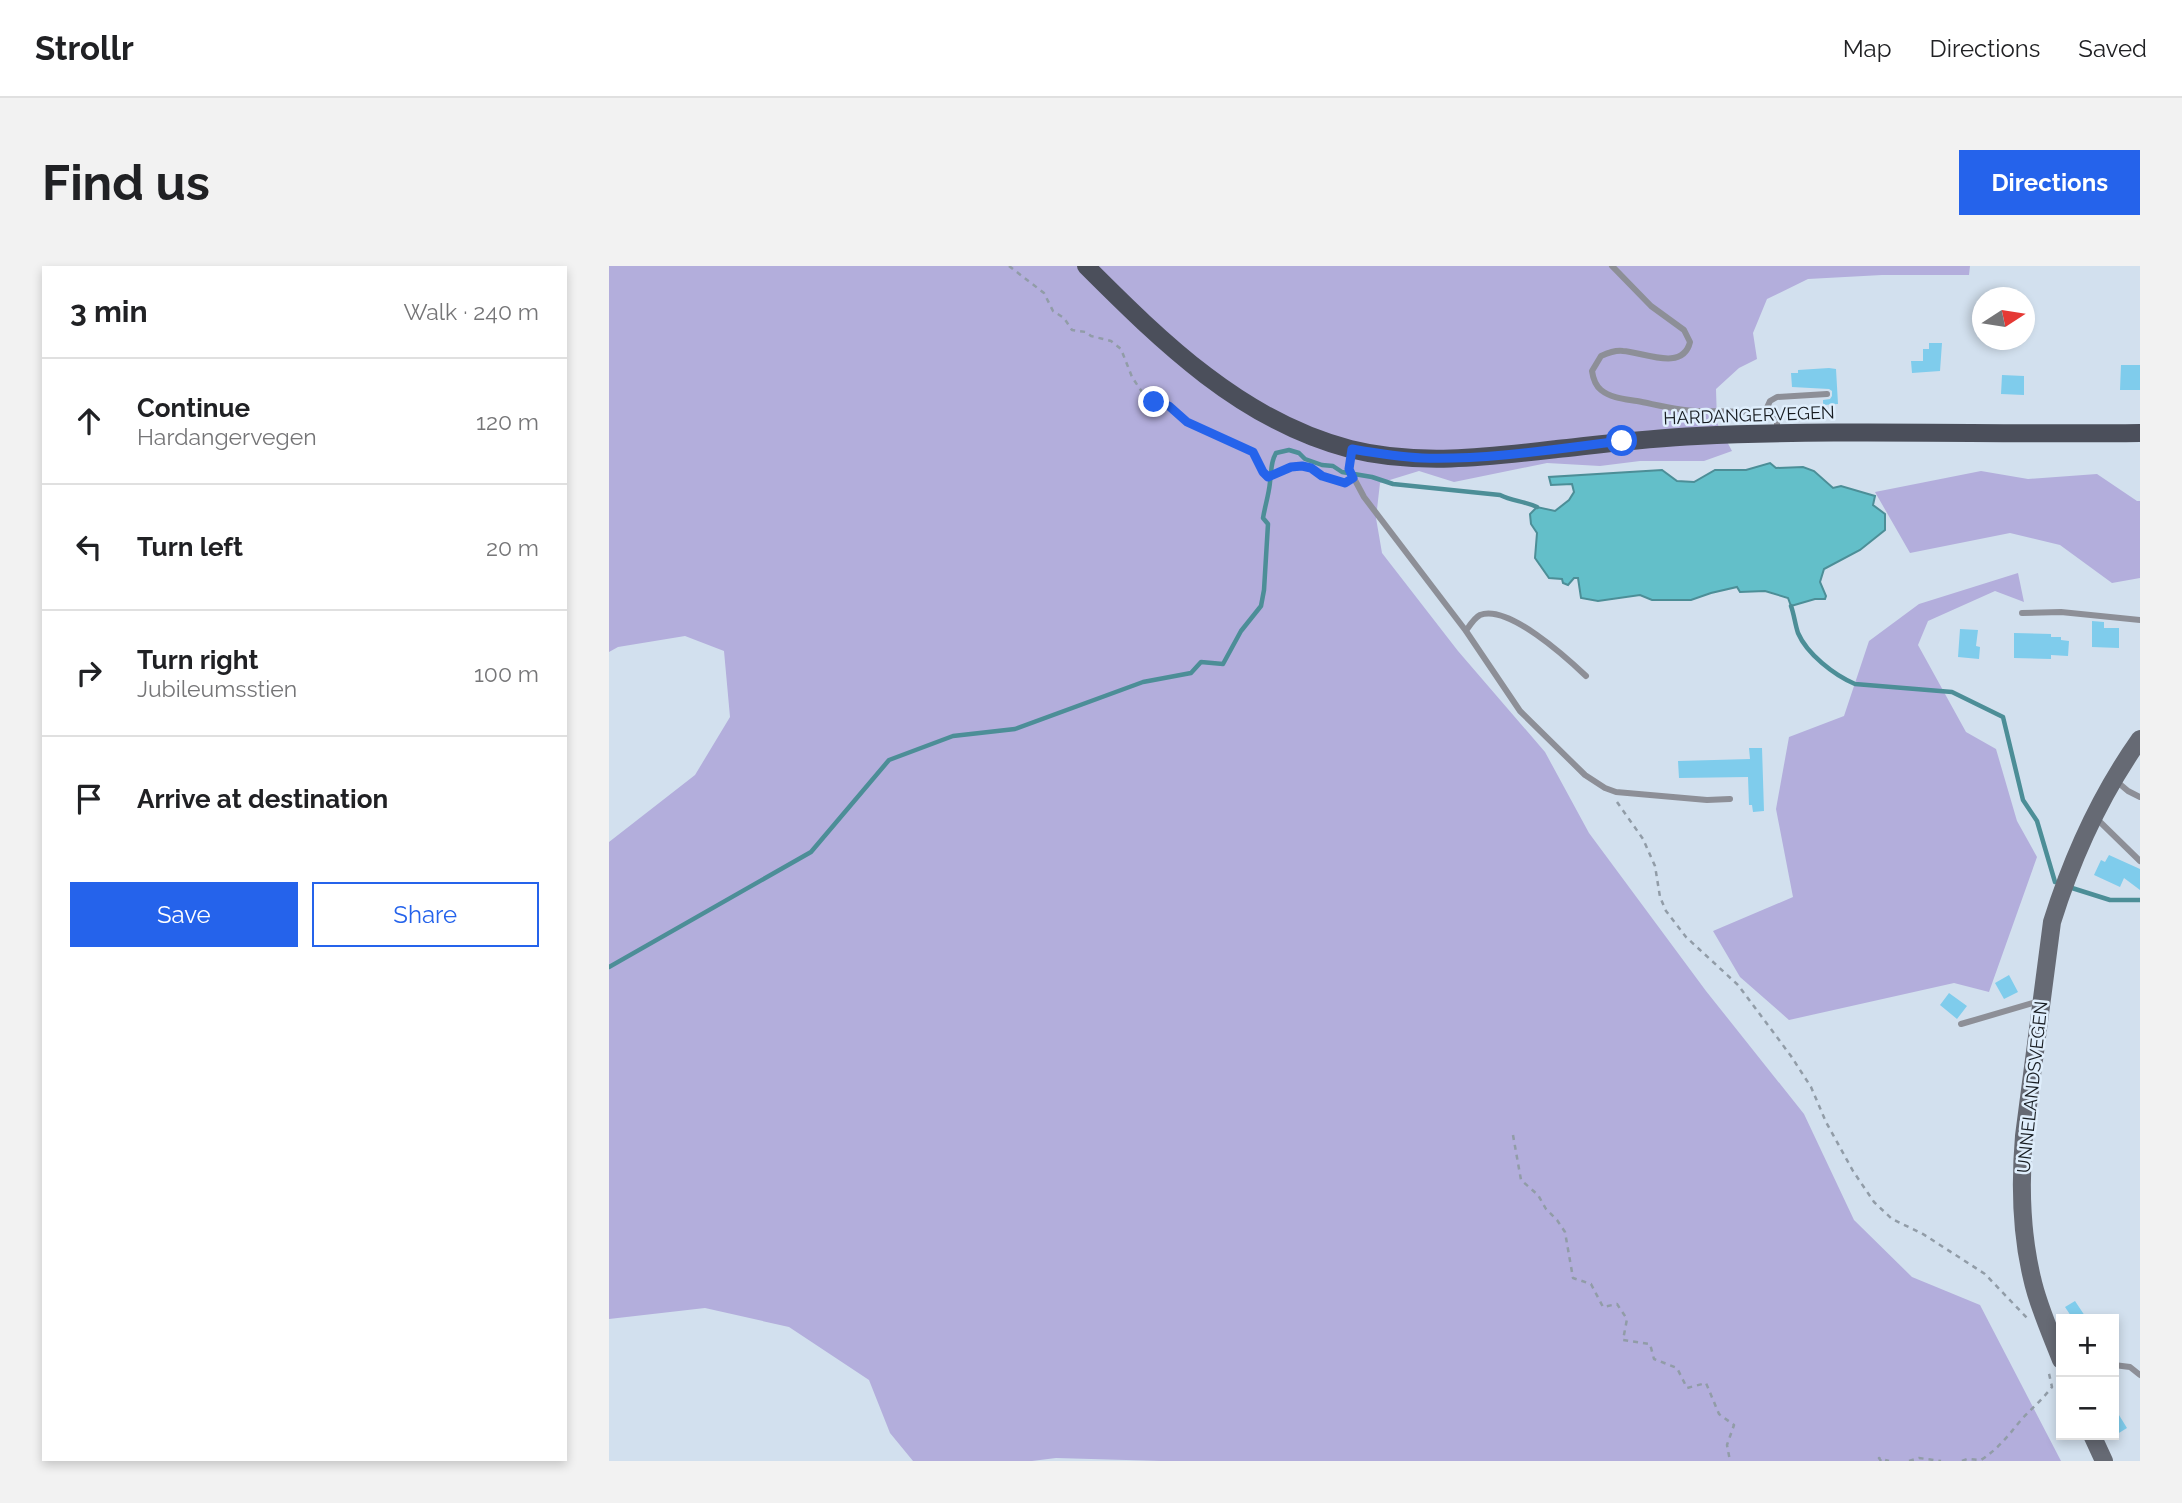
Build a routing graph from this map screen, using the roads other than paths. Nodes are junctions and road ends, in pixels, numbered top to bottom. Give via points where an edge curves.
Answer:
1 (1086, 266) edge
2 (1612, 266) edge
3 (1827, 394) dead end
4 (1764, 414) junction
5 (2140, 433) edge
6 (1777, 434) junction
7 (1352, 449) junction
8 (2022, 613) dead end
9 (2140, 620) edge
10 (1466, 631) junction
11 (1586, 676) dead end
12 (2140, 739) edge
13 (2113, 778) junction
14 (2140, 797) edge
15 (1730, 799) dead end
16 (2095, 816) junction
17 (2140, 861) edge
18 (2041, 1001) junction
19 (1961, 1024) dead end
20 (2055, 1365) edge
21 (2119, 1366) edge
22 (2140, 1375) edge
23 (2094, 1440) edge
24 (2104, 1461) edge

1 - 7 main road, HARDANGERVEGEN via 1162,341 1223,388 1272,418
2 - 4 lane via 1651,306 1684,330 1690,342 1676,358 1618,351 1601,356 1592,371 1603,392 1677,409
3 - 4 lane via 1777,397
4 - 6 lane via 1777,417
5 - 6 main road, HARDANGERVEGEN
6 - 7 main road, HARDANGERVEGEN via 1653,439 1444,458
7 - 10 lane via 1349,469 1364,497
8 - 9 lane
10 - 11 lane via 1477,616 1495,614 1529,628
10 - 15 lane via 1520,711 1585,775 1605,788
12 - 13 main road, UNNELANDSVEGEN
13 - 14 lane
13 - 16 main road, UNNELANDSVEGEN
16 - 17 lane
16 - 18 main road, UNNELANDSVEGEN via 2059,898
18 - 19 lane
18 - 20 main road, UNNELANDSVEGEN via 2024,1136 2022,1204 2032,1280
21 - 22 lane
23 - 24 main road

